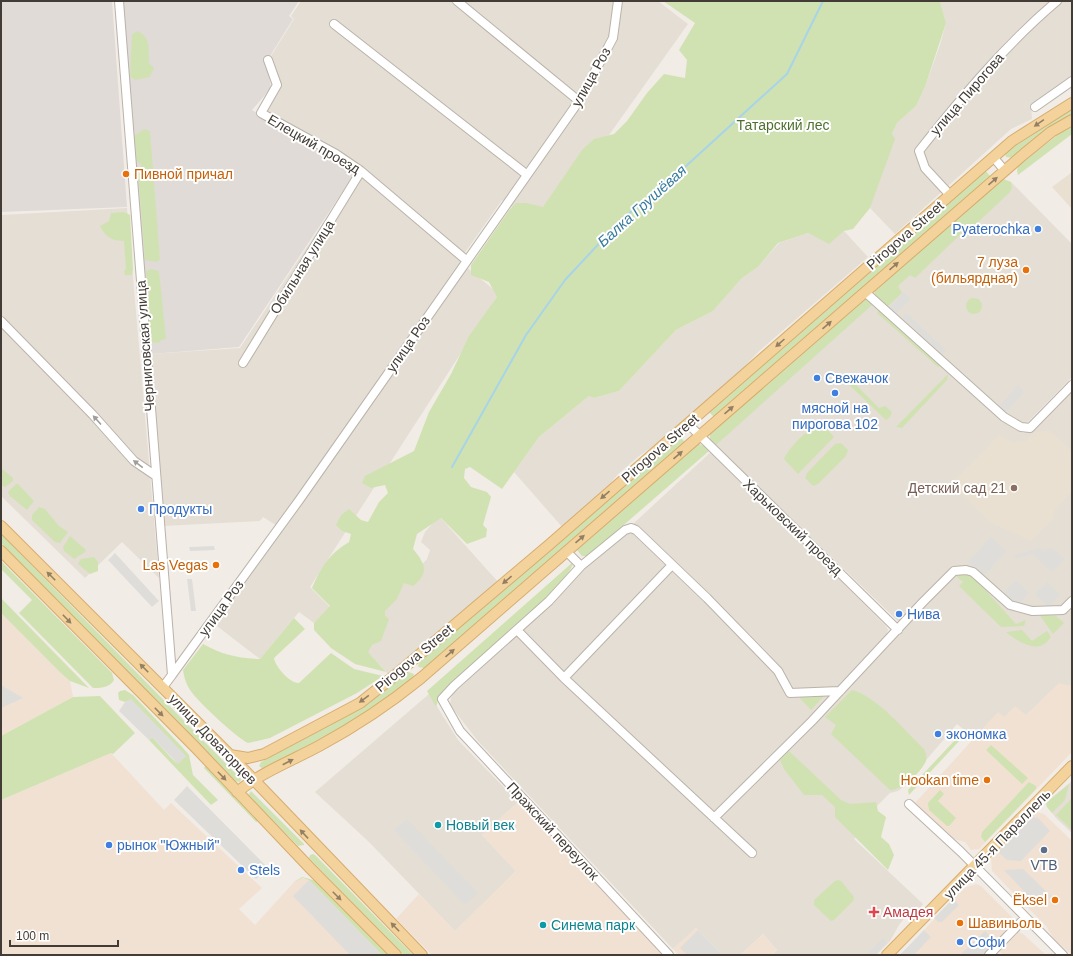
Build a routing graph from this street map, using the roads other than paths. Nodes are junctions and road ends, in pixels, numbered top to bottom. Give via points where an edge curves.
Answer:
1 (119, 1) edge
2 (458, 1) edge
3 (618, 1) edge
4 (1057, 1) edge
5 (334, 24) dead end
6 (268, 60) dead end
7 (1072, 81) edge
8 (579, 101) junction
9 (1072, 103) edge
10 (1035, 107) dead end
11 (1072, 120) edge
12 (994, 158) junction
13 (361, 171) junction
14 (1005, 171) junction
15 (526, 174) junction
16 (950, 195) junction
17 (466, 260) junction
18 (865, 292) junction
19 (1, 321) edge
20 (243, 363) dead end
21 (1072, 385) edge
22 (688, 424) junction
23 (700, 436) junction
24 (156, 476) junction
25 (1, 526) edge
26 (1, 551) edge
27 (566, 551) junction
28 (672, 565) junction
29 (580, 566) junction
30 (1072, 601) edge
31 (517, 630) junction
32 (898, 630) junction
33 (408, 664) junction
34 (172, 675) junction
35 (421, 678) junction
36 (564, 678) junction
37 (163, 687) junction
38 (840, 691) junction
39 (230, 755) junction
40 (1072, 766) edge
41 (253, 779) junction
42 (237, 792) junction
43 (909, 804) dead end
44 (714, 818) junction
45 (752, 853) dead end
46 (975, 866) junction
47 (1025, 918) junction
48 (396, 955) edge
49 (422, 955) edge
50 (669, 955) edge
51 (887, 955) edge
52 (989, 955) edge
53 (1063, 955) edge

1 - 24 street, Черниговская улица
2 - 8 street
3 - 8 street, улица Роз via 612,38
4 - 16 street, улица Пирогова via 1002,53 919,151 925,168
5 - 15 street
6 - 13 street, Елецкий проезд via 277,85 261,113 336,154
7 - 10 street
8 - 15 street, улица Роз
9 -> 12 main road, Pirogova Street via 1025,132
11 - 14 main road, Pirogova Street via 1051,132
12 - 14 street
12 - 16 main road, Pirogova Street
13 - 17 street, Елецкий проезд
13 - 20 street, Обильная улица
18 -> 14 main road, Pirogova Street
15 - 17 street, улица Роз
16 -> 22 main road, Pirogova Street
17 - 34 street, улица Роз via 300,499
18 - 21 street via 1004,417 1021,427 1030,428
23 -> 18 main road, Pirogova Street
24 -> 19 street via 134,461
22 - 23 street, Харьковский проезд
22 -> 33 main road, Pirogova Street
27 -> 23 main road, Pirogova Street
23 - 32 street, Харьковский проезд
24 - 34 street, Черниговская улица
37 -> 25 main road, улица Доваторцев
26 -> 42 main road, улица Доваторцев
27 - 29 street
35 -> 27 main road, Pirogova Street
28 - 29 street via 636,530 630,528
28 - 36 street
28 - 38 street via 778,671 790,693
29 - 31 street via 549,601
30 - 32 street via 1063,610 1032,611 1010,605 973,572 966,570 954,572
31 - 36 street
31 - 50 street, Пражский переулок via 445,694 443,703 460,730
32 - 38 street
33 - 35 main road
33 -> 39 main road, Pirogova Street via 360,703 264,754 248,758
34 - 37 street
41 -> 35 main road, Pirogova Street via 360,723
36 - 44 street
37 - 39 main road, улица Доваторцев
38 - 44 street
39 - 41 main road, улица Доваторцев
40 - 46 main road, улица 45-я Параллель
41 - 42 main road, Pirogova Street
49 -> 41 main road, улица Доваторцев
42 -> 48 main road, улица Доваторцев
43 - 46 street
44 - 45 street
46 - 47 street
46 - 51 main road, улица 45-я Параллель
47 - 52 street
47 - 53 street

